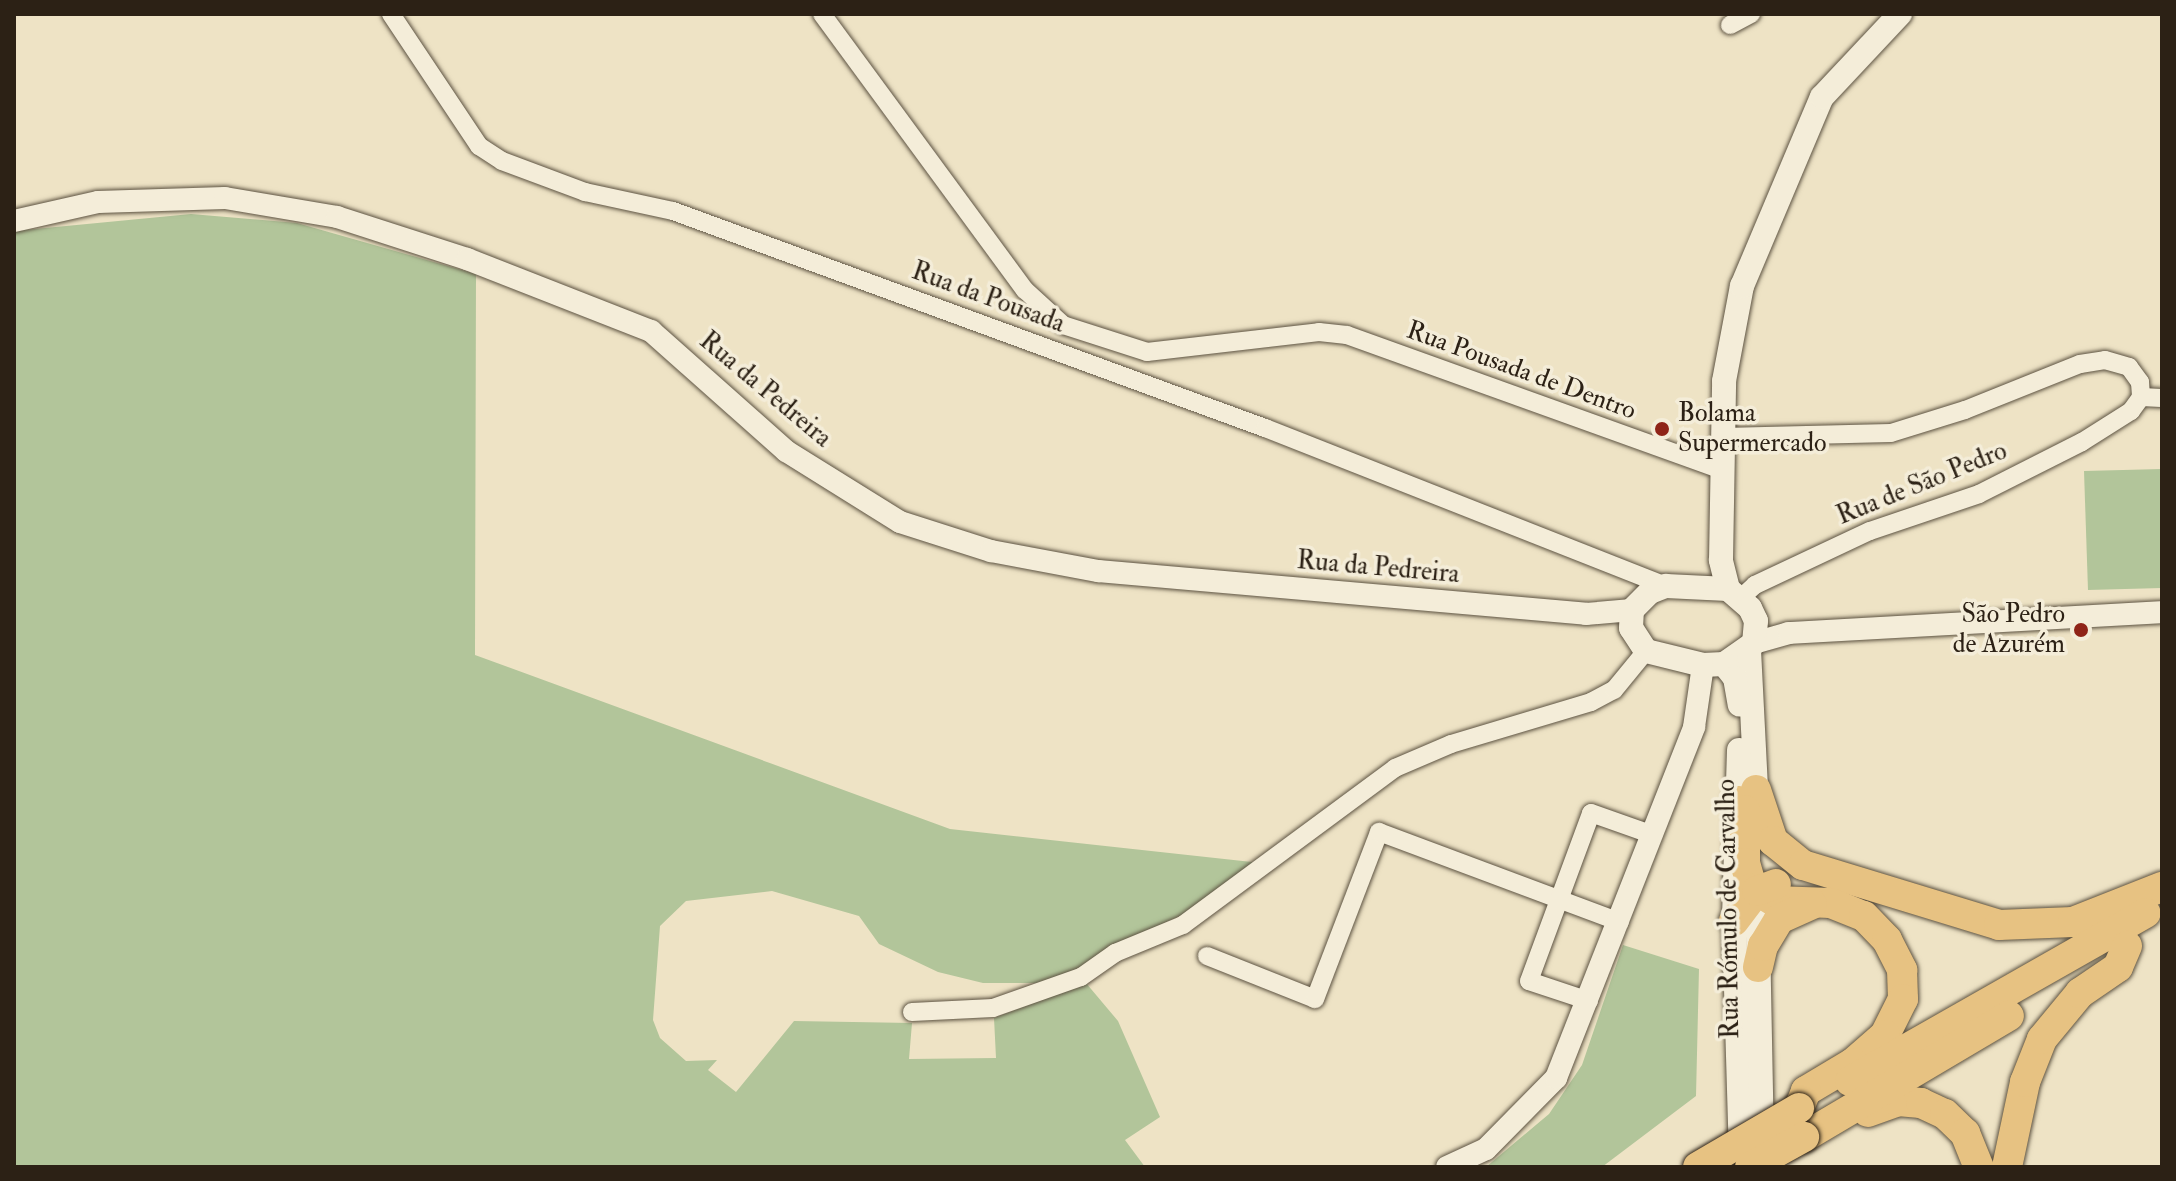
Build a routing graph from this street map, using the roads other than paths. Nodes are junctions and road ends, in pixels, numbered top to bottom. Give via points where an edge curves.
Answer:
1 (391, 14) edge
2 (822, 14) edge
3 (1751, 14) edge
4 (1900, 14) edge
5 (1730, 25) dead end
6 (14, 221) edge
7 (2141, 397) junction
8 (2162, 398) edge
9 (1723, 437) junction
10 (1723, 470) junction
11 (1721, 560) junction
12 (1625, 567) junction
13 (1677, 586) junction
14 (1735, 593) junction
15 (1634, 612) junction
16 (2162, 612) edge
17 (1753, 638) junction
18 (1646, 651) junction
19 (1714, 664) junction
20 (1747, 795) junction
21 (1653, 835) junction
22 (1846, 880) junction
23 (2162, 887) edge
24 (1757, 891) junction
25 (1558, 899) junction
26 (1817, 902) junction
27 (2162, 903) edge
28 (1734, 921) junction
29 (1620, 922) junction
30 (2162, 927) edge
31 (2127, 946) junction
32 (1207, 956) dead end
33 (1758, 967) junction
34 (1589, 1001) junction
35 (912, 1012) dead end
36 (1801, 1123) junction
37 (1447, 1167) edge
38 (1698, 1167) edge
39 (1741, 1167) edge
40 (1750, 1167) edge
41 (1763, 1167) edge
42 (1979, 1167) edge
43 (2007, 1167) edge

1 - 12 street, Rua da Pousada via 479,146 502,161 585,192 673,211
2 - 10 street, Rua Pousada de Dentro via 1025,290 1063,325 1147,352 1319,332 1347,335
3 - 5 street
4 - 9 main road via 1835,79 1800,142 1731,322
6 - 15 street, Rua da Pedreira via 98,202 225,198 337,217 467,259 651,331 786,451 900,522 991,551 1098,571 1586,614
7 - 8 street
7 - 9 street via 2140,382 2129,367 2105,360 1891,433
7 - 14 street, Rua de São Pedro via 2131,411 2082,442 1979,494 1870,531
9 - 10 main road
10 - 11 main road
11 - 13 main road
11 - 14 main road
12 - 13 street, Rua da Pousada
12 - 15 street via 1637,582
13 - 14 main road
13 - 15 main road
14 - 17 main road
15 - 18 main road
16 - 17 street
17 - 19 main road
17 - 20 main road, Rua Rómulo de Carvalho
18 - 19 main road
18 - 35 street via 1614,690 1591,702 1451,744 1395,768 1183,925 1115,953 1081,977 993,1008
19 - 20 main road, Rua Rómulo de Carvalho via 1740,692
19 - 21 street
20 - 22 highway via 1783,852
20 - 24 highway via 1748,878
20 - 28 main road, Rua Rómulo de Carvalho
21 - 25 street via 1591,813
21 - 29 street
22 - 23 highway via 2023,928 2084,919
22 - 24 highway via 1776,884
24 - 26 highway via 1774,901
24 - 28 highway
24 - 33 main road, Rua Rómulo de Carvalho
25 - 29 street
25 - 32 street via 1379,832 1315,999
25 - 34 street via 1529,981
26 - 33 highway via 1779,919
26 - 36 highway via 1848,907 1876,927 1902,970 1903,999 1885,1035 1853,1063 1806,1091
27 - 36 highway
28 - 39 main road, Rua Rómulo de Carvalho
29 - 34 street
30 - 31 highway
31 - 36 highway
31 - 43 highway via 2118,967 2080,993 2042,1039 2025,1082
33 - 41 main road, Rua Rómulo de Carvalho
34 - 37 street via 1556,1078 1486,1149
36 - 38 highway, bridge
36 - 40 highway, bridge
36 - 42 highway via 1825,1135 1898,1101 1921,1103 1945,1114 1965,1133

